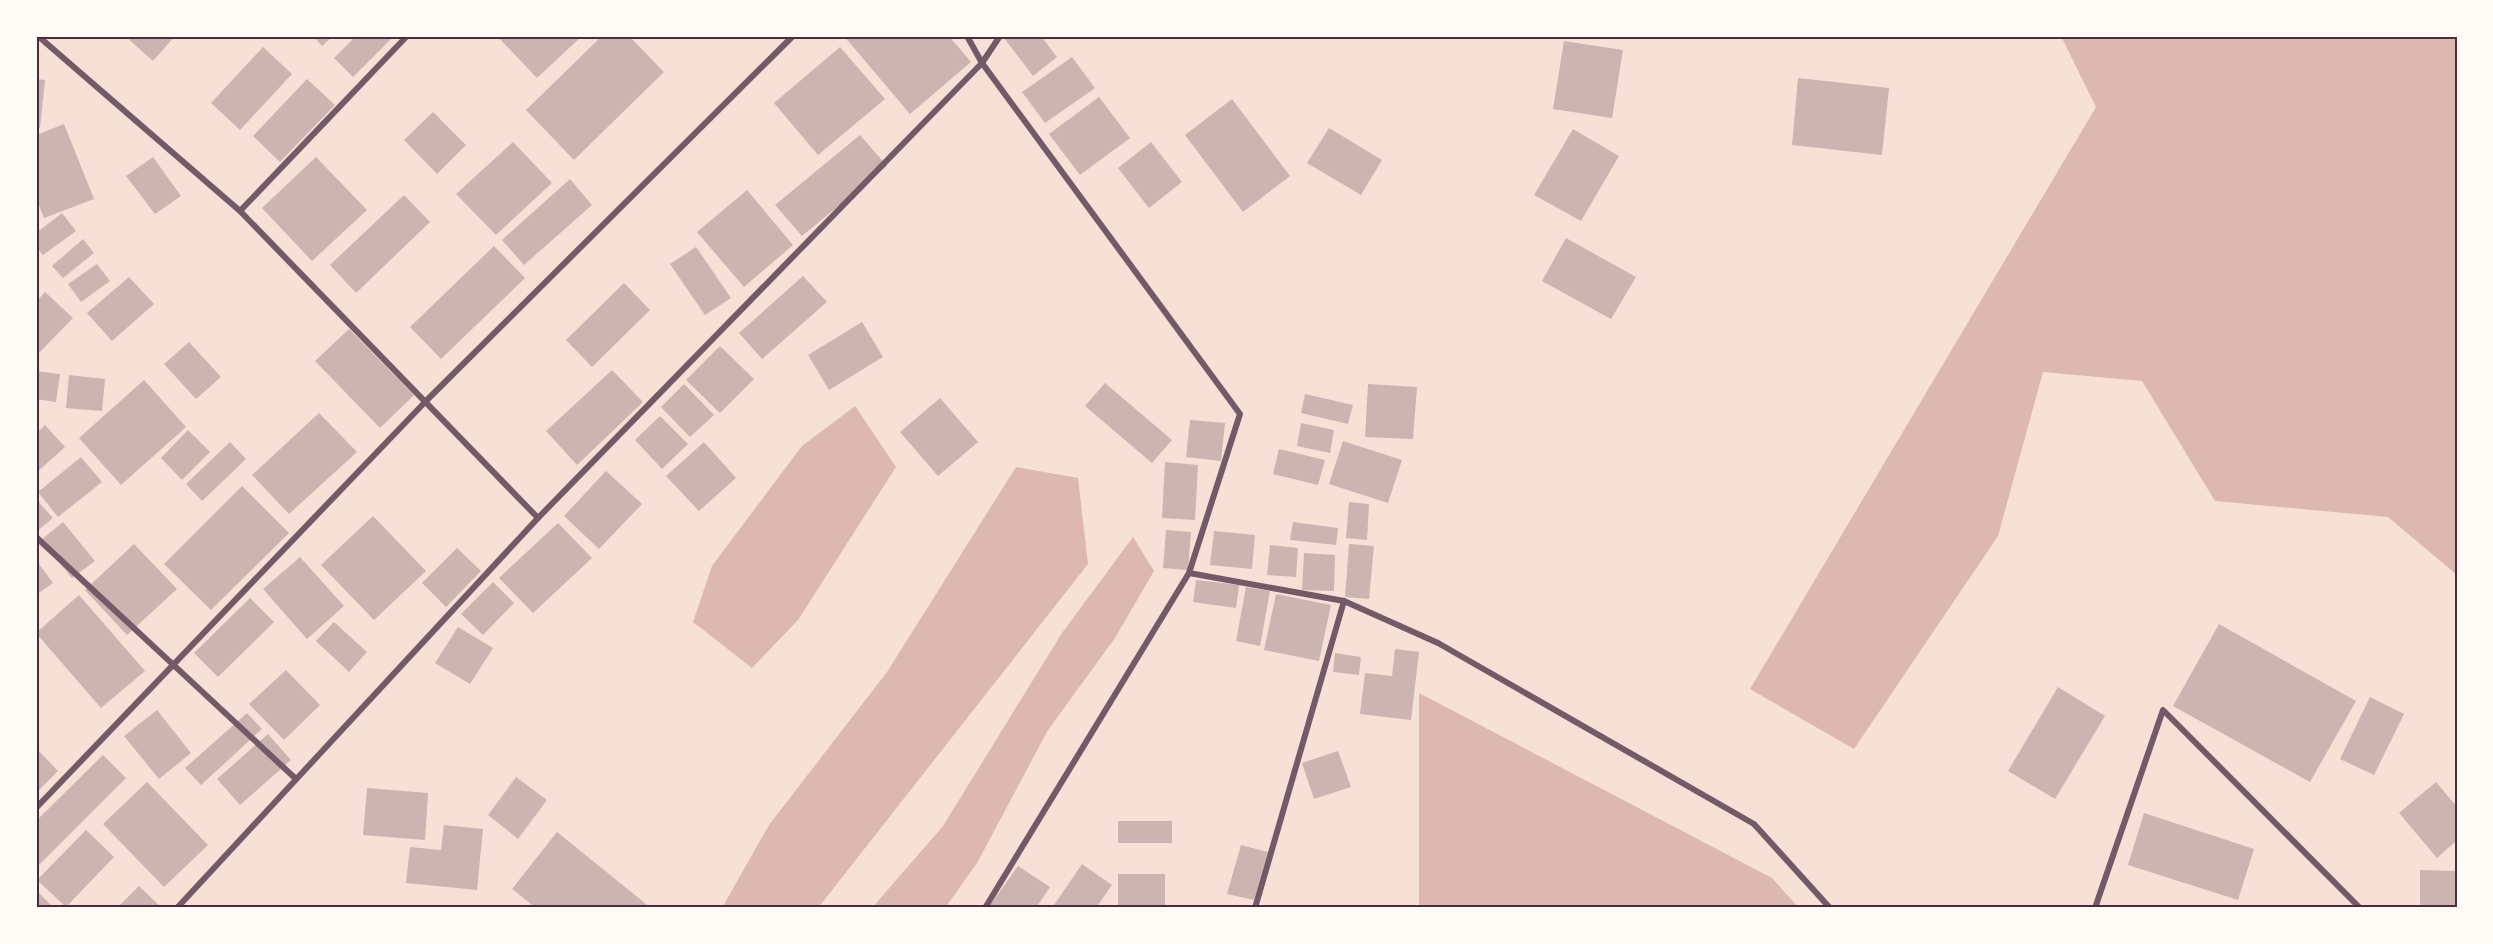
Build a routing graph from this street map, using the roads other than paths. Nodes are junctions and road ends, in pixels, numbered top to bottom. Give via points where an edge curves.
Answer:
1 (38, 36) edge
2 (407, 36) edge
3 (792, 36) edge
4 (967, 36) edge
5 (1000, 36) edge
6 (982, 63) junction
7 (240, 211) junction
8 (426, 400) junction
9 (538, 518) junction
10 (36, 537) edge
11 (1189, 573) junction
12 (1344, 601) junction
13 (173, 665) junction
14 (296, 779) junction
15 (36, 808) edge
16 (177, 908) edge
17 (985, 908) edge
18 (1255, 908) edge
19 (1830, 908) edge
20 (2095, 908) edge
21 (2360, 908) edge

1 - 7 street
2 - 7 street
3 - 8 street
4 - 6 street
5 - 6 street
6 - 9 street
6 - 11 street via 1240,414
7 - 8 street
8 - 9 street
8 - 13 street
9 - 14 street
10 - 13 street
11 - 12 street
11 - 17 street
12 - 18 street
12 - 19 street via 1438,644 1754,824
13 - 14 street
13 - 15 street
14 - 16 street
20 - 21 street via 2163,710

